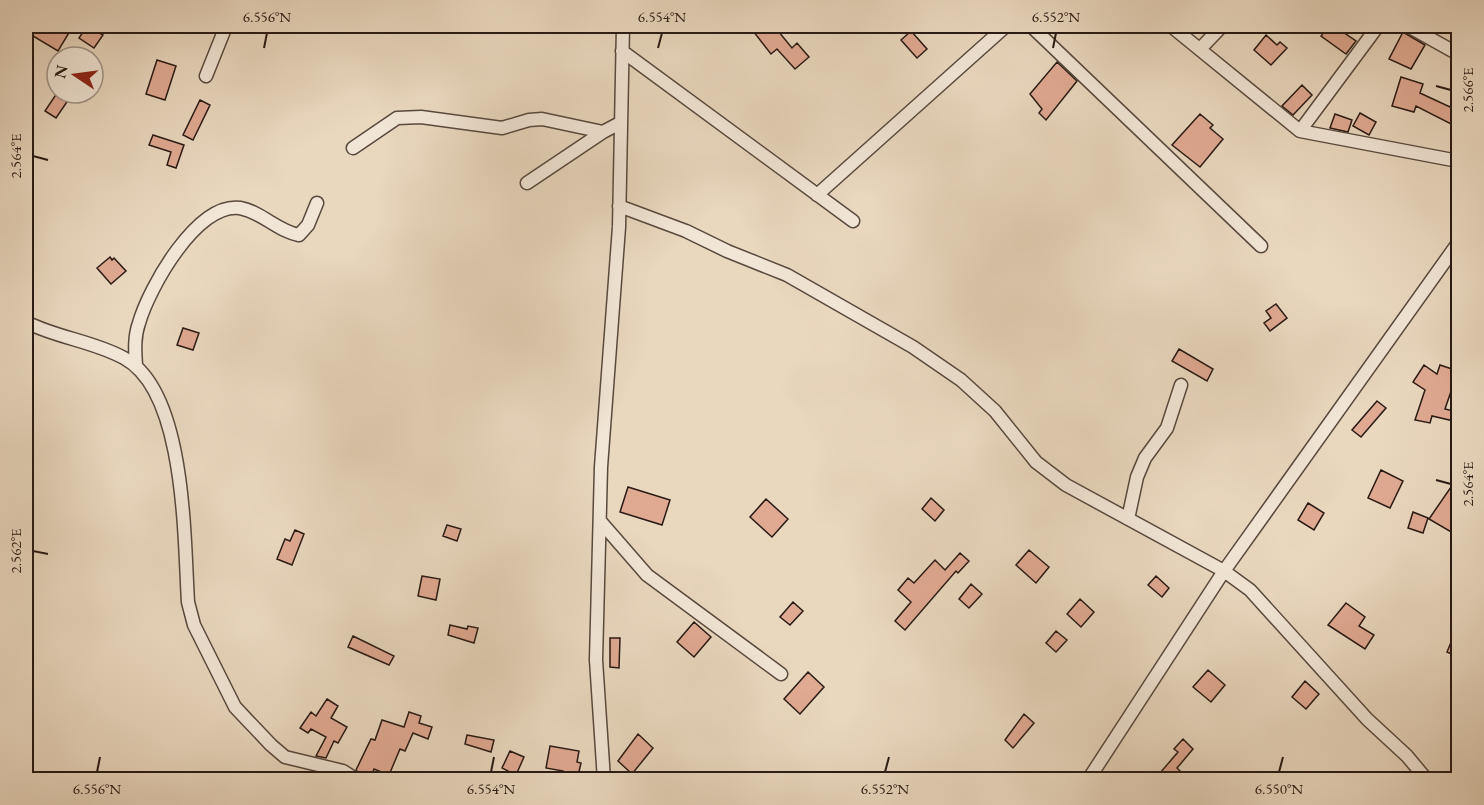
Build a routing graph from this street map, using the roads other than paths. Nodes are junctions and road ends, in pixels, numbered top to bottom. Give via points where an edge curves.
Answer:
1 (226, 26) edge
2 (623, 26) edge
3 (1006, 26) edge
4 (1031, 26) edge
5 (1171, 26) edge
6 (1222, 26) edge
7 (1378, 26) edge
8 (1408, 26) edge
9 (1200, 49) junction
10 (622, 51) junction
11 (1458, 54) edge
12 (206, 76) dead end
13 (621, 123) junction
14 (1300, 131) junction
15 (603, 132) junction
16 (353, 148) dead end
17 (1458, 161) edge
18 (526, 183) dead end
19 (817, 195) junction
20 (317, 203) dead end
21 (619, 206) junction
22 (853, 221) dead end
23 (1458, 243) edge
24 (1261, 246) dead end
25 (26, 322) edge
26 (135, 365) junction
27 (1181, 385) dead end
28 (1128, 519) junction
29 (600, 521) junction
30 (1224, 571) junction
31 (781, 674) dead end
32 (357, 780) edge
33 (604, 780) edge
34 (1088, 780) edge
35 (1427, 780) edge

1 - 12 street
2 - 10 street
3 - 19 street
4 - 24 street
5 - 9 street
6 - 9 street
7 - 14 street
8 - 11 street
9 - 14 street
10 - 13 street
10 - 19 street
13 - 15 street
13 - 21 street
14 - 17 street
15 - 16 street via 542,119 502,128 421,117 397,118
15 - 18 street
19 - 22 street
20 - 26 street via 308,225 298,235 239,208 219,210 200,223 152,293 139,323
21 - 28 street via 787,275 913,347 961,380 995,411 1036,462 1066,485
21 - 29 street
23 - 30 street
25 - 26 street via 94,345
26 - 32 street via 162,407 176,448 188,602 194,625 219,679 235,707 285,757 343,771
27 - 28 street via 1167,428 1145,458 1137,477
28 - 30 street
29 - 31 street via 647,575
29 - 33 street via 596,660
30 - 34 street
30 - 35 street via 1250,590 1366,719

